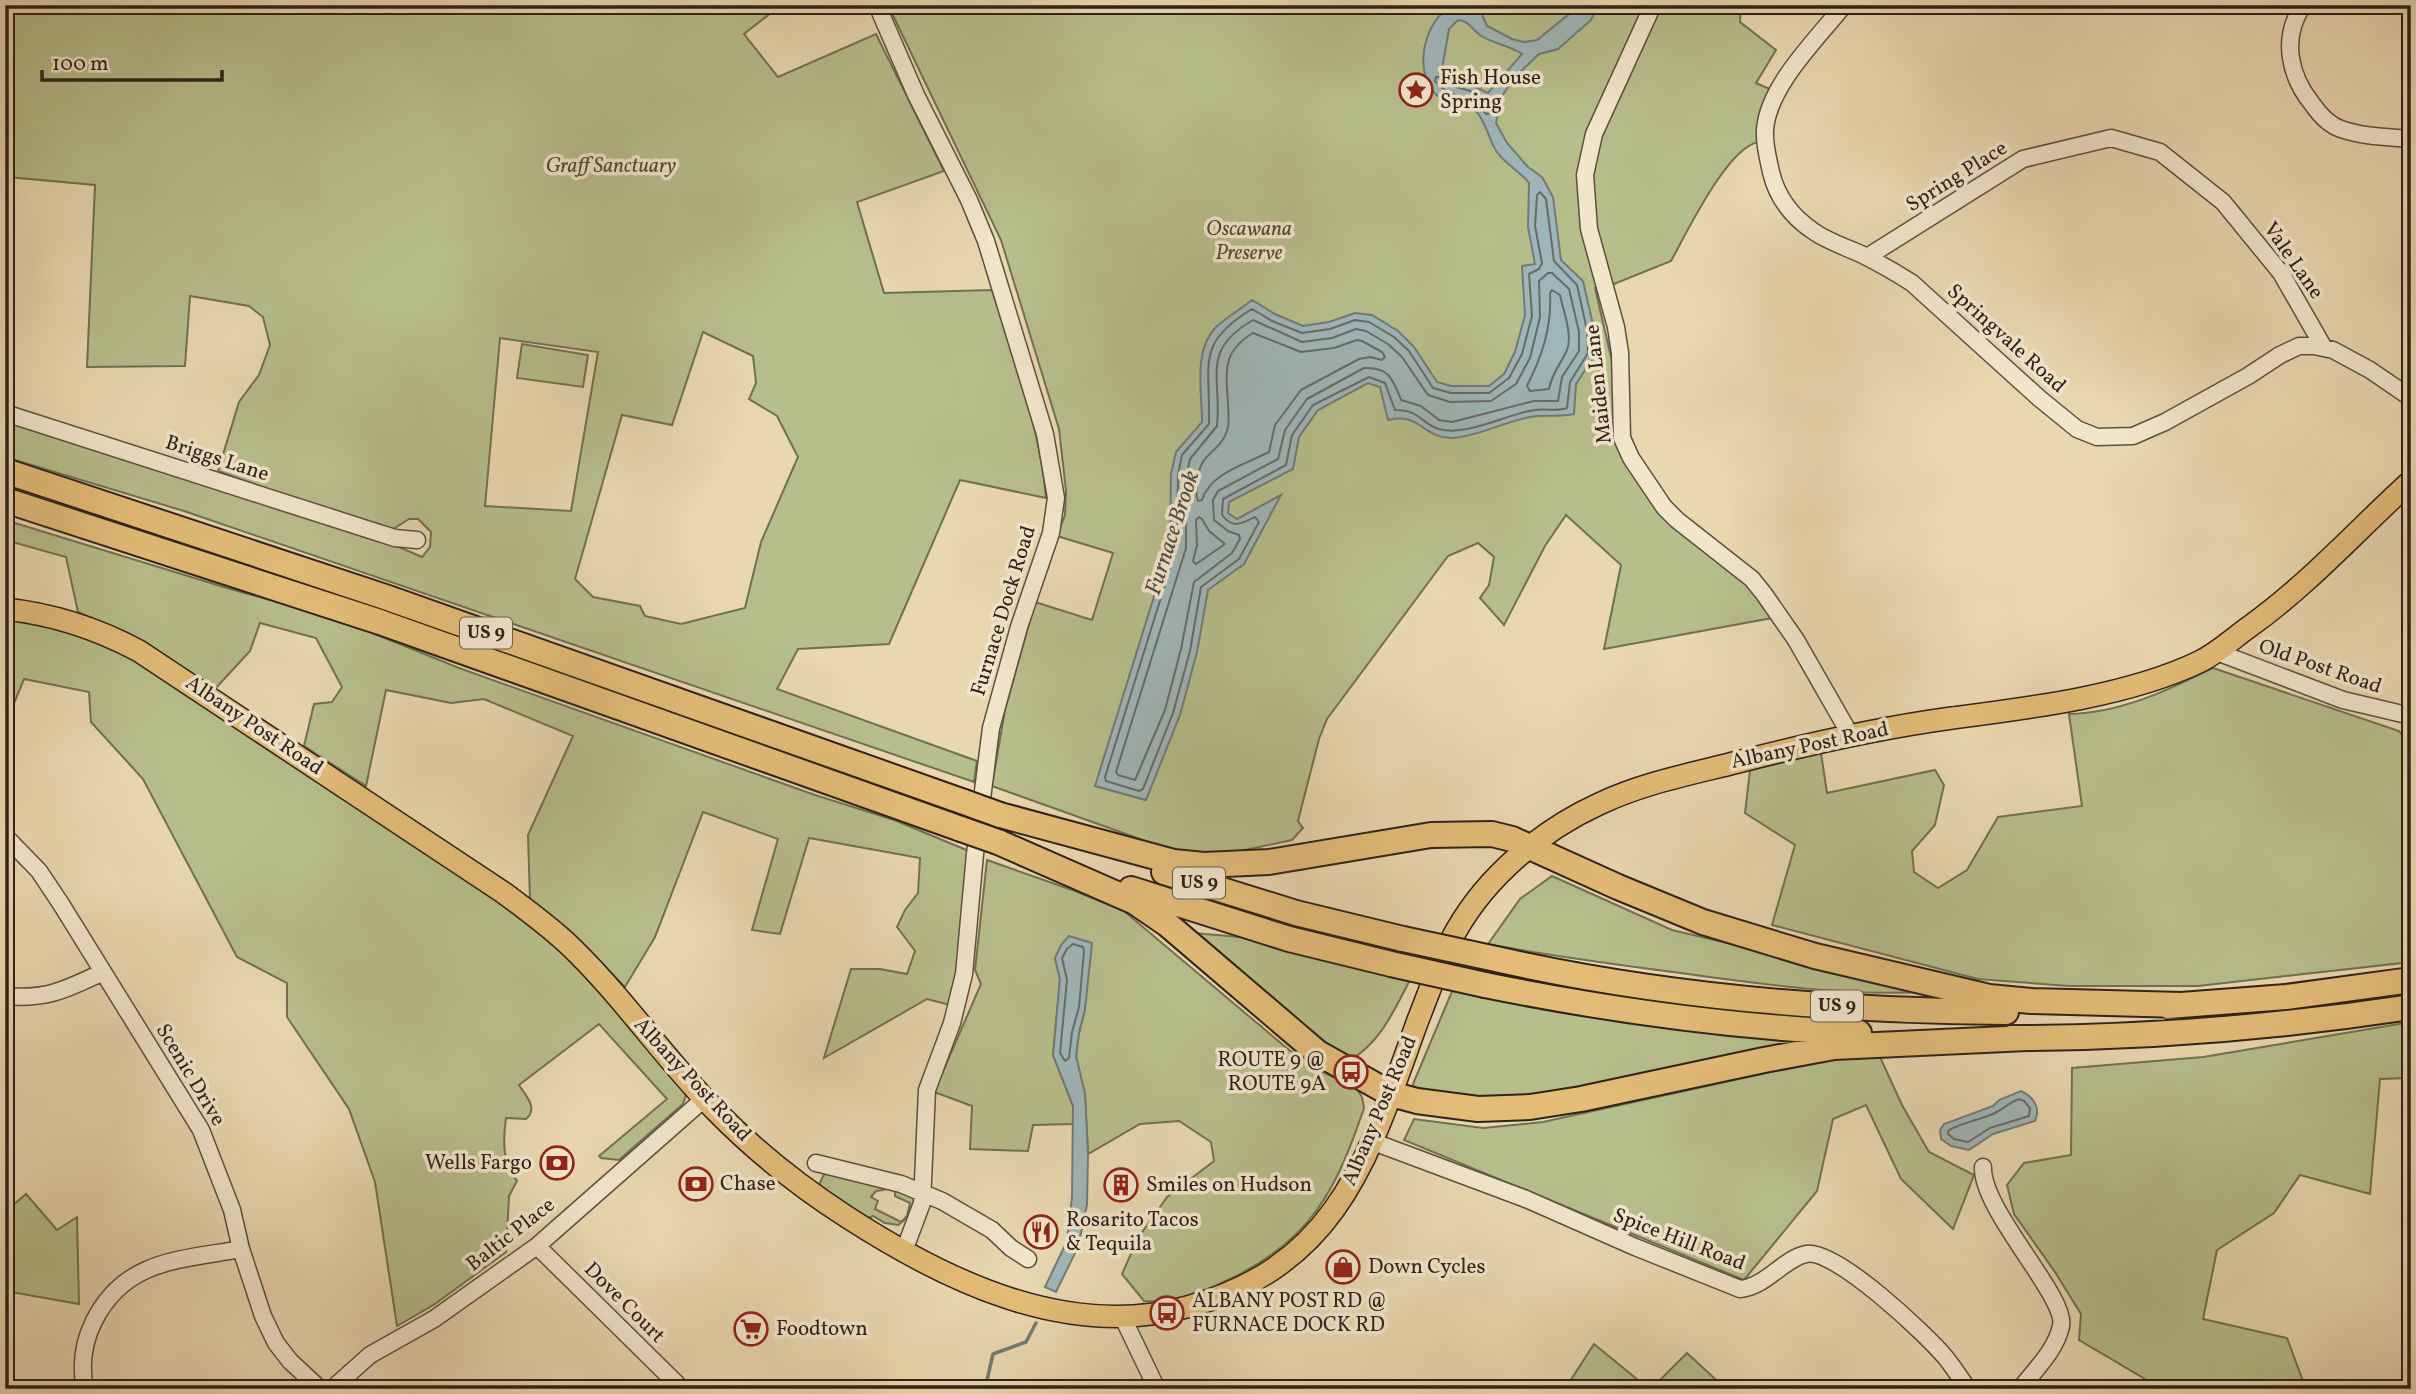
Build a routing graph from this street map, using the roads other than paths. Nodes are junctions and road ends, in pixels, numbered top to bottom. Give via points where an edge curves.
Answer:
1 (877, 5) edge
2 (1653, 5) edge
3 (1844, 5) edge
4 (2303, 5) edge
5 (2411, 138) edge
6 (2223, 202) joint
7 (1867, 257) junction
8 (2324, 348) junction
9 (2411, 398) edge
10 (5, 413) edge
11 (5, 471) edge
12 (2411, 481) edge
13 (5, 500) edge
14 (417, 540) dead end
15 (5, 608) edge
16 (2217, 652) junction
17 (2411, 716) edge
18 (1851, 736) junction
19 (1000, 815) junction
20 (5, 836) edge
21 (998, 842) junction
22 (1529, 848) junction
23 (103, 972) junction
24 (2411, 980) edge
25 (5, 996) edge
26 (2182, 1005) junction
27 (2411, 1007) edge
28 (2027, 1038) junction
29 (1391, 1094) junction
30 (704, 1099) junction
31 (1371, 1141) junction
32 (816, 1163) dead end
33 (1983, 1167) dead end
34 (922, 1192) junction
35 (537, 1246) junction
36 (241, 1249) junction
37 (904, 1251) junction
38 (1028, 1259) dead end
39 (1123, 1318) junction
40 (85, 1389) edge
41 (320, 1389) edge
42 (332, 1389) edge
43 (682, 1389) edge
44 (1157, 1389) edge
45 (1968, 1389) edge
46 (2020, 1389) edge

1 - 34 street, Furnace Dock Road via 986,241 1045,434 1056,498 1051,533 991,728 964,974 925,1096
2 - 18 street, Maiden Lane via 1594,134 1585,175 1589,229 1620,353 1622,438 1664,507 1764,594
3 - 7 street, Springvale Road via 1782,83 1770,109 1765,144 1774,187 1793,217 1815,233
4 - 5 street via 2289,54 2304,94 2339,129 2372,137
6 - 7 street, Spring Place via 2160,152 2111,138 2023,159
6 - 8 street, Vale Lane via 2281,274
7 - 8 street, Springvale Road via 1912,283 2039,398 2077,429 2097,437 2133,436 2299,346
8 - 9 street, Springvale Road via 2371,370
10 - 14 street, Briggs Lane via 376,533
11 - 19 highway, US 9, bridge via 388,598
12 - 16 main road, Albany Post Road via 2303,585
13 - 21 highway, US 9, bridge via 380,622
15 - 30 main road, Albany Post Road via 67,620 139,651 505,893 583,959
16 - 17 street, Old Post Road via 2343,700
16 - 18 main road, Albany Post Road via 2162,676 2099,693
18 - 22 main road, Albany Post Road via 1628,792 1576,814
19 - 22 highway via 1194,865 1269,862 1452,833 1492,834
19 - 26 highway, US 9, bridge via 1348,928 1557,973 1681,991 1850,1007 2025,1012
20 - 23 street, Scenic Drive via 39,871
21 - 28 highway, US 9, bridge via 1341,953 1564,1001 1754,1026
21 - 29 highway via 1135,902 1167,924 1303,1042
22 - 26 highway via 1725,930 1900,977 2000,999
22 - 29 main road, Albany Post Road via 1490,884 1457,928
23 - 25 street via 56,994
23 - 36 street, Scenic Drive via 201,1130 232,1210
24 - 26 highway, US 9
27 - 28 highway, US 9 via 2237,1028
28 - 29 highway via 1834,1047 1530,1107 1466,1108
29 - 31 main road, Albany Post Road
30 - 35 street, Baltic Place
30 - 37 main road, Albany Post Road via 797,1181
31 - 39 main road, Albany Post Road via 1349,1189 1325,1225 1275,1268 1204,1303
31 - 45 street, Spice Hill Road via 1526,1199 1740,1289 1752,1287 1804,1254 1824,1256 1894,1306 1946,1357
32 - 34 street
33 - 46 street via 1994,1201 2053,1296 2062,1320 2043,1361
34 - 37 street, Furnace Dock Road via 919,1214
34 - 38 street via 980,1222
35 - 42 street, Baltic Place via 434,1319 370,1355
35 - 43 street, Dove Court
36 - 40 street via 163,1264 130,1277 111,1294 88,1332 83,1353
36 - 41 street, Scenic Drive via 276,1343
37 - 39 main road, Albany Post Road via 1034,1307
39 - 44 street

